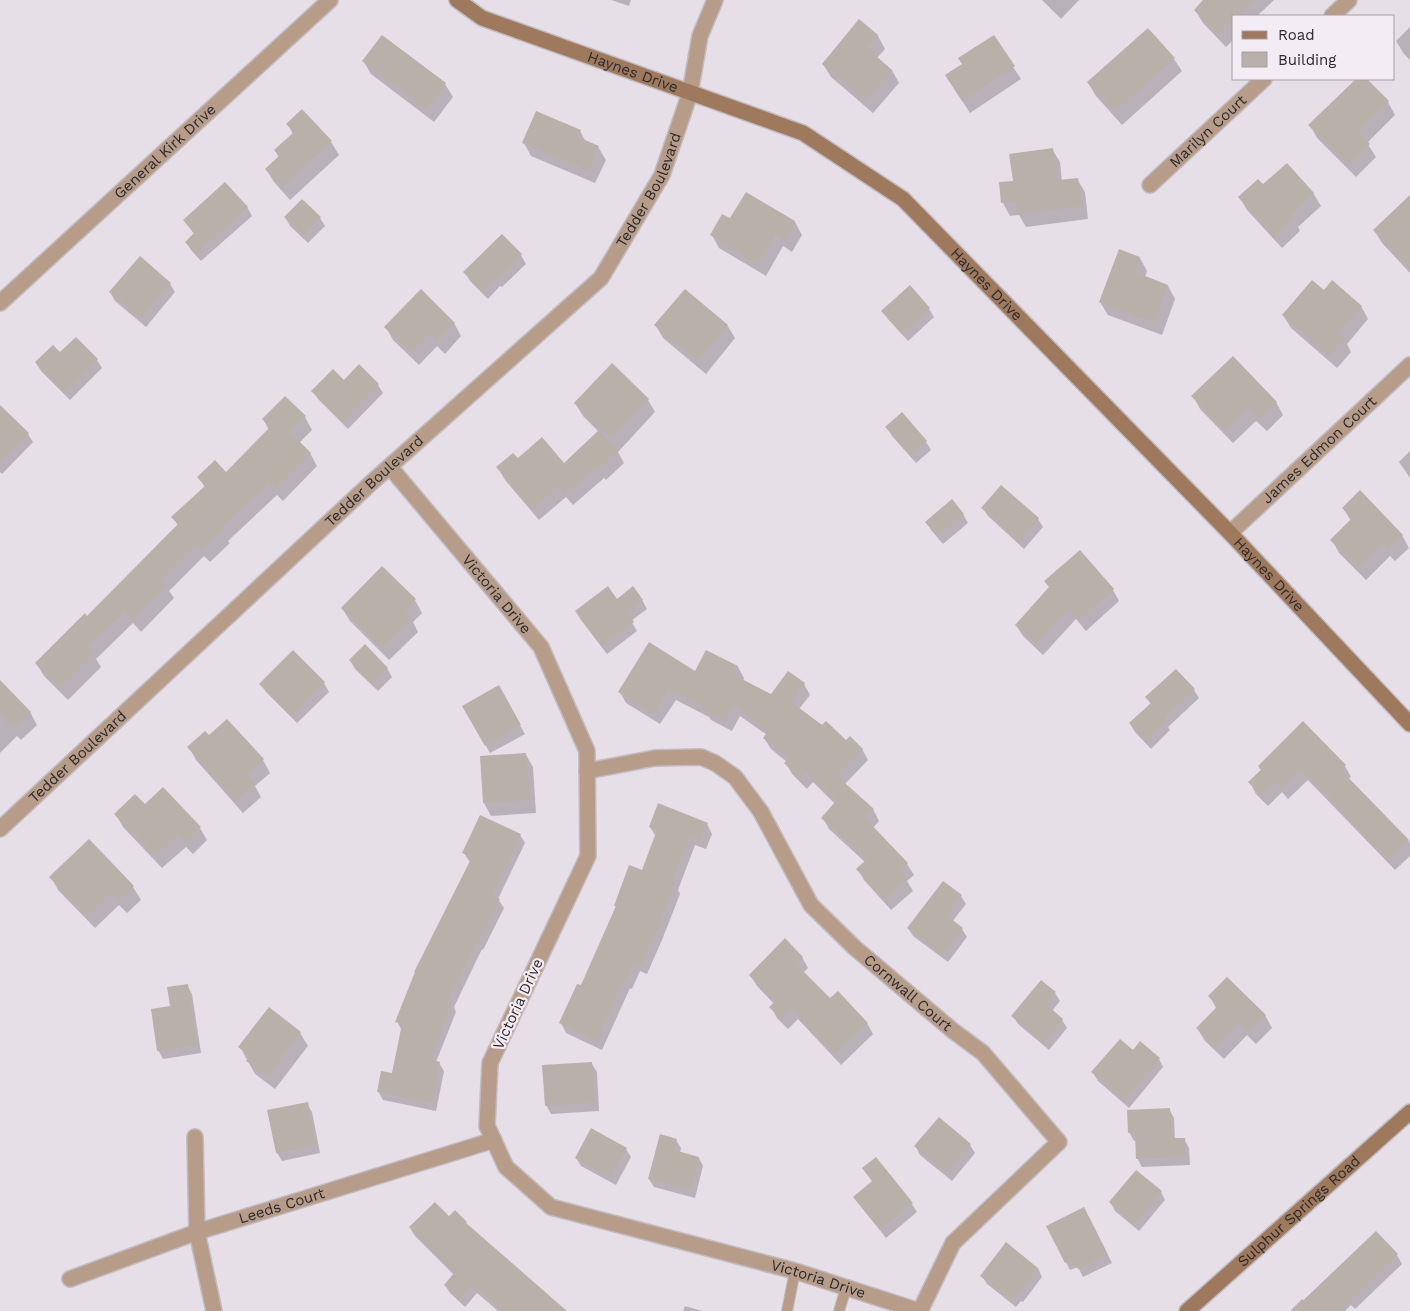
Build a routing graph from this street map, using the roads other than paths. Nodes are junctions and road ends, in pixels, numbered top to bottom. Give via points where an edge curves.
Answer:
1 (330, 0) edge
2 (457, 0) edge
3 (715, 0) edge
4 (1349, 0) edge
5 (1333, 15) edge
6 (1263, 80) edge
7 (690, 93) junction
8 (1150, 185) dead end
9 (0, 303) edge
10 (1410, 365) edge
11 (390, 467) junction
12 (1230, 534) junction
13 (1410, 724) edge
14 (587, 771) junction
15 (0, 829) edge
16 (1410, 1112) edge
17 (195, 1137) dead end
18 (494, 1140) junction
19 (197, 1232) junction
20 (795, 1271) junction
21 (70, 1279) dead end
22 (846, 1288) junction
23 (214, 1311) edge
24 (787, 1311) edge
25 (839, 1311) edge
26 (920, 1311) edge
27 (1187, 1311) edge

1 - 9 street, General Kirk Drive
2 - 7 street, Haynes Drive via 482,18
3 - 7 street, Tedder Boulevard via 700,36
4 - 5 street
6 - 8 street, Marilyn Court
7 - 11 street, Tedder Boulevard via 662,175 601,278
7 - 12 street, Haynes Drive via 803,133 903,199
10 - 12 street, James Edmon Court
11 - 14 street, Victoria Drive via 541,646 587,752
11 - 15 street, Tedder Boulevard
12 - 13 street, Haynes Drive
14 - 18 street, Victoria Drive via 588,856 490,1062 487,1126
14 - 26 street, Cornwall Court via 655,758 700,758 715,763 735,777 761,812 811,905 855,948 983,1053 1059,1142 953,1243
16 - 27 street, Sulphur Springs Road
17 - 19 street
18 - 19 street, Leeds Court
18 - 20 street, Victoria Drive via 506,1167 552,1207
19 - 21 street, Leeds Court
19 - 23 street
20 - 22 street, Victoria Drive
20 - 24 lane
22 - 25 lane
22 - 26 street, Victoria Drive

